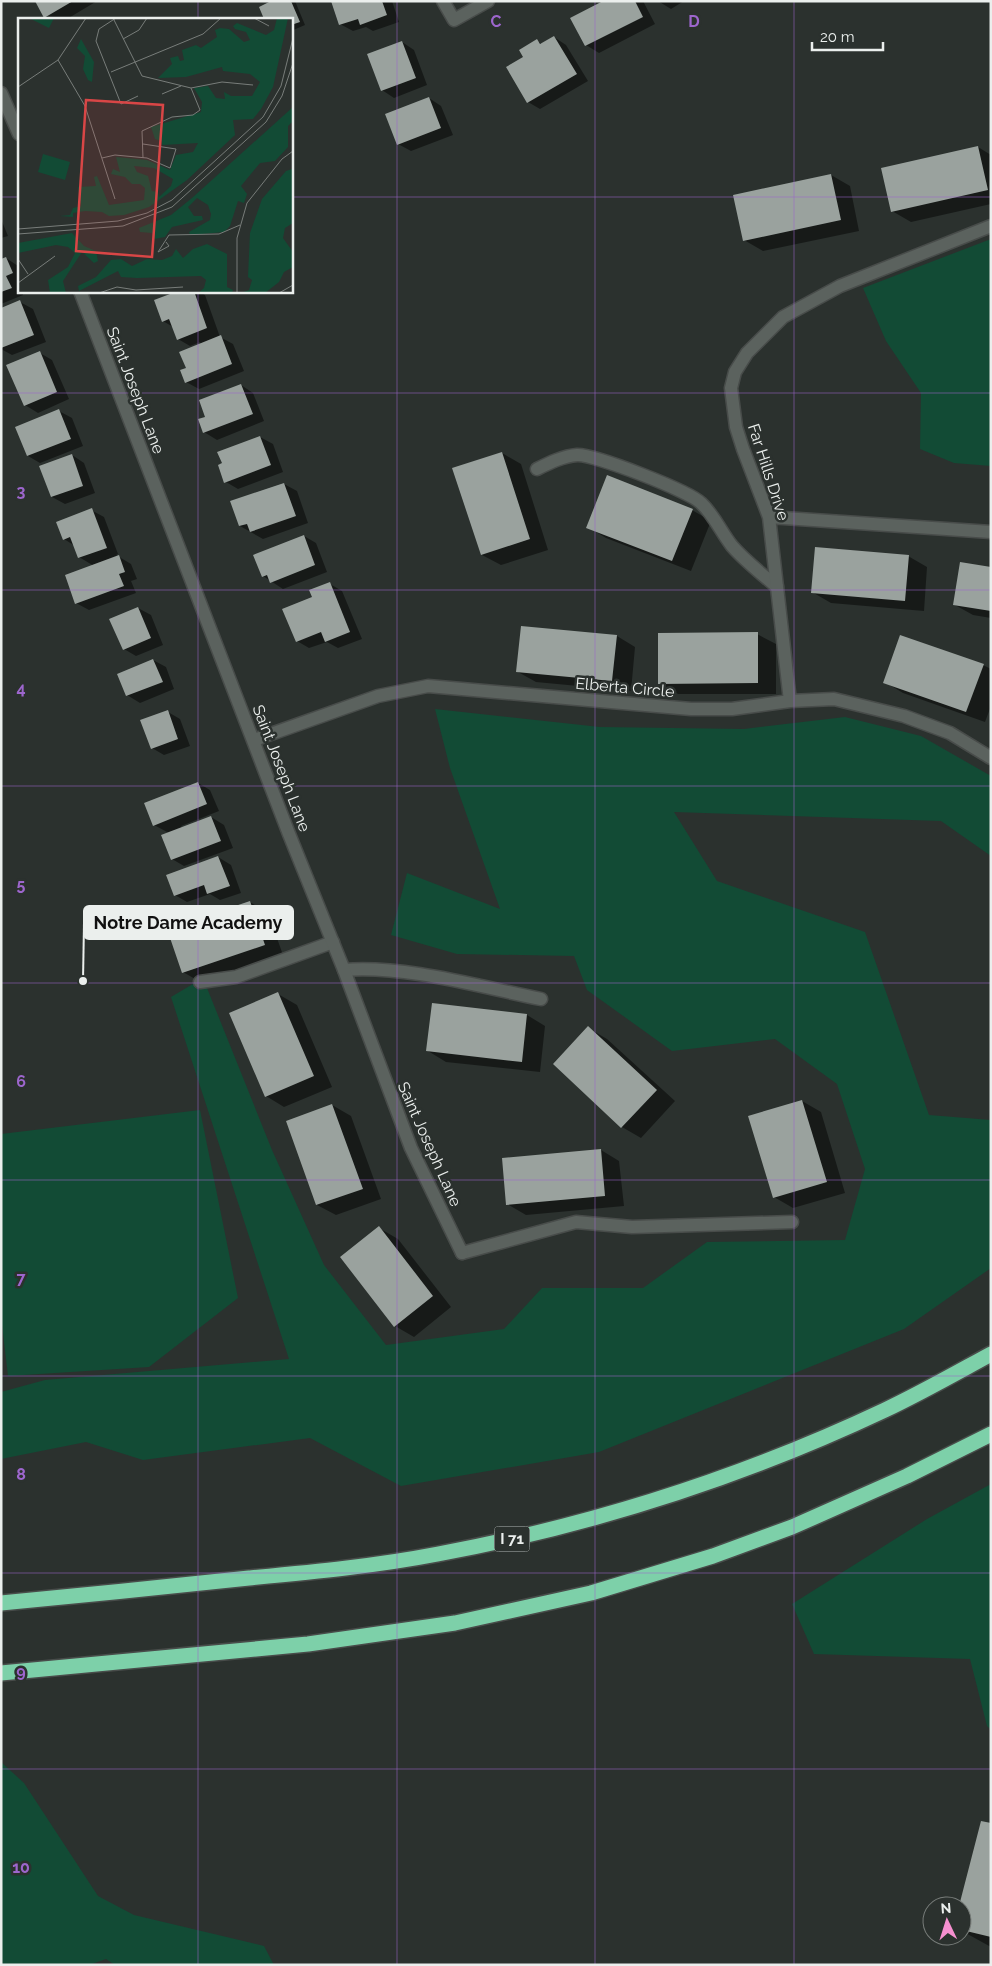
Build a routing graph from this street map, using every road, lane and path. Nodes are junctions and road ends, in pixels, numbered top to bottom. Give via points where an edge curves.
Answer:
1 (443, 1) edge
2 (488, 1) edge
3 (1, 93) edge
4 (18, 132) edge
5 (991, 226) edge
6 (80, 292) edge
7 (537, 469) dead end
8 (770, 517) junction
9 (991, 532) edge
10 (777, 587) junction
11 (790, 701) junction
12 (254, 740) junction
13 (991, 758) edge
14 (333, 942) junction
15 (344, 970) junction
16 (200, 982) dead end
17 (542, 999) dead end
18 (792, 1222) dead end
19 (991, 1354) edge
20 (991, 1434) edge
21 (1, 1603) edge
22 (1, 1673) edge

1 - 2 street via 454,20
3 - 4 street
5 - 8 street, Far Hills Drive via 840,286 783,318 746,352 731,388 736,427
6 - 12 street, Saint Joseph Lane
7 - 10 street via 577,455 618,466 699,500 732,545
8 - 9 street
8 - 10 street, Far Hills Drive
10 - 11 street, Far Hills Drive
11 - 12 street, Elberta Circle via 732,709 691,709 428,686 378,696
11 - 13 street, Elberta Circle via 834,699 904,716 950,734
12 - 14 street, Saint Joseph Lane via 288,834
14 - 15 street, Saint Joseph Lane
14 - 16 street via 236,977
15 - 17 street via 368,968 411,973
15 - 18 street, Saint Joseph Lane via 411,1148 462,1253 576,1222 632,1227
19 - 21 highway, I 71 via 886,1409 764,1462 689,1490 526,1536 354,1567
20 - 22 highway via 907,1476 792,1526 713,1556 591,1593 455,1623 308,1644

